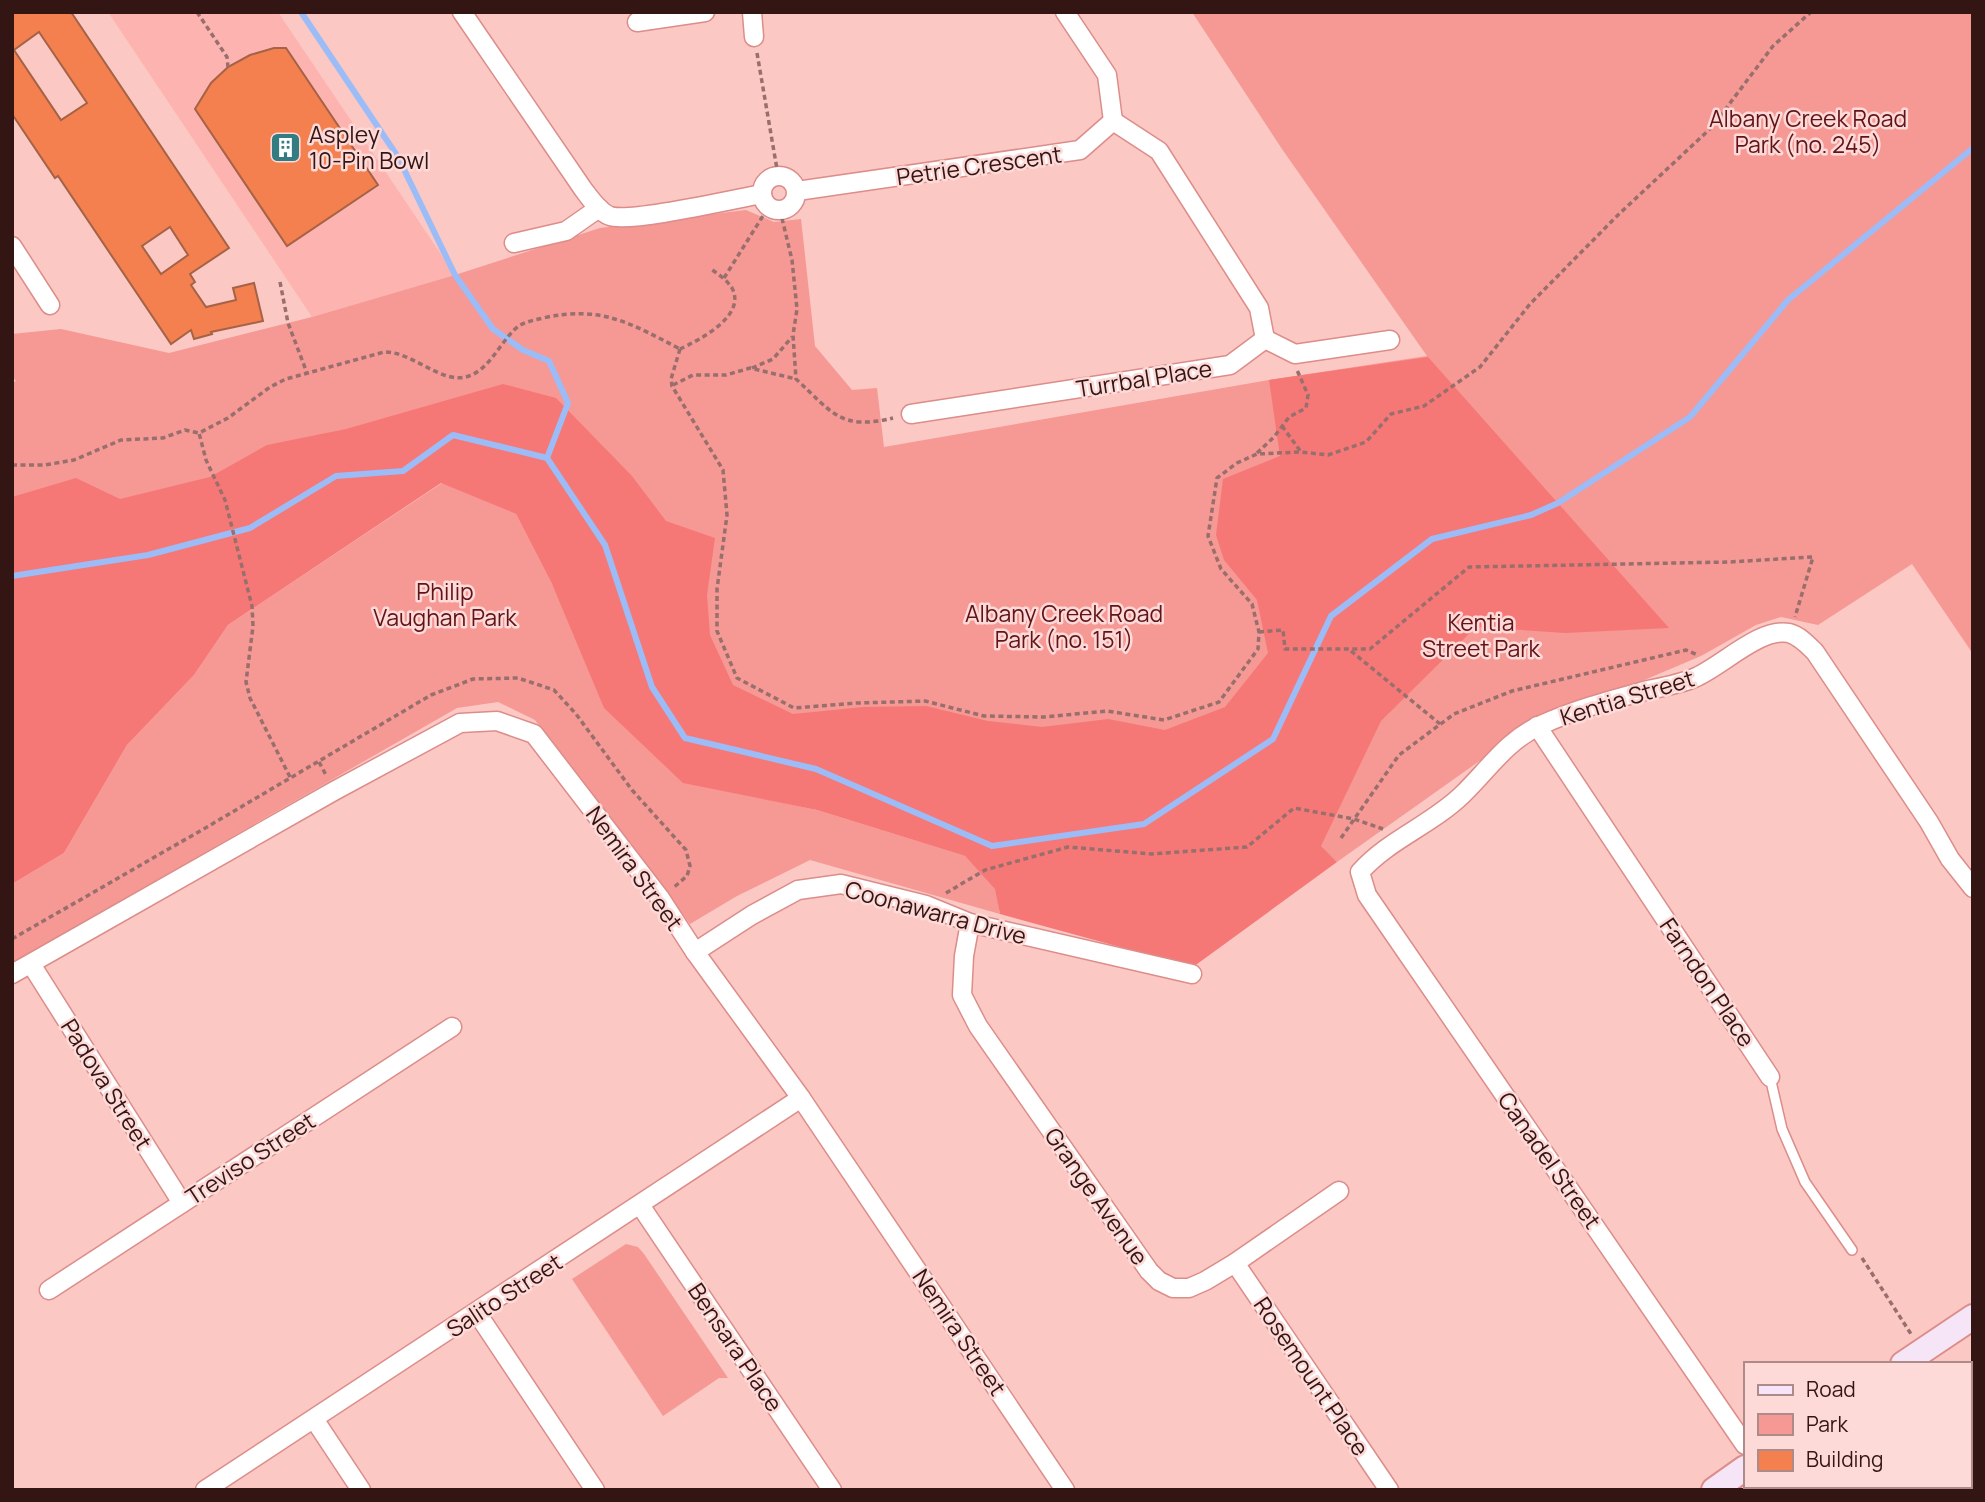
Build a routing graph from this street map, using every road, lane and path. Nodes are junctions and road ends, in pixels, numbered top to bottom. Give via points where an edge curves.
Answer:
1 (197, 12) edge
2 (462, 12) edge
3 (705, 12) edge
4 (752, 12) edge
5 (1065, 12) edge
6 (1811, 12) edge
7 (637, 22) dead end
8 (754, 37) joint
9 (228, 67) dead end
10 (1112, 121) junction
11 (778, 175) junction
12 (797, 191) junction
13 (770, 203) junction
14 (599, 208) junction
15 (514, 243) dead end
16 (12, 246) edge
17 (711, 269) dead end
18 (724, 278) junction
19 (280, 282) dead end
20 (50, 305) dead end
21 (793, 335) junction
22 (1265, 339) junction
23 (1390, 340) dead end
24 (680, 349) junction
25 (1295, 354) junction
26 (750, 368) junction
27 (307, 373) junction
28 (796, 379) junction
29 (673, 388) junction
30 (911, 414) joint
31 (1282, 426) junction
32 (199, 433) junction
33 (1301, 453) junction
34 (1257, 454) junction
35 (12, 465) edge
36 (1259, 632) junction
37 (1790, 633) junction
38 (1350, 649) junction
39 (1686, 650) dead end
40 (1440, 724) junction
41 (1537, 726) junction
42 (290, 777) junction
43 (1354, 819) junction
44 (1404, 837) junction
45 (1341, 838) dead end
46 (1360, 872) joint
47 (1973, 888) edge
48 (660, 898) junction
49 (926, 905) junction
50 (971, 923) junction
51 (12, 939) edge
52 (695, 953) junction
53 (31, 964) junction
54 (12, 974) edge
55 (1192, 974) dead end
56 (452, 1027) dead end
57 (1770, 1077) joint
58 (801, 1098) junction
59 (1339, 1191) dead end
60 (182, 1203) junction
61 (640, 1205) junction
62 (1852, 1250) joint
63 (1235, 1263) junction
64 (49, 1290) dead end
65 (477, 1313) junction
66 (1973, 1317) edge
67 (1913, 1357) edge
68 (314, 1419) junction
69 (1744, 1444) edge
70 (1744, 1469) edge
71 (205, 1490) edge
72 (361, 1490) edge
73 (595, 1490) edge
74 (832, 1490) edge
75 (1065, 1490) edge
76 (1389, 1490) edge
77 (1714, 1490) edge

1 - 9 path via 227,57
2 - 14 street
3 - 7 street
4 - 8 street
5 - 10 street via 1107,75
6 - 33 path via 1773,46 1712,127 1530,304 1480,367 1424,406 1391,414 1366,442 1328,455
8 - 11 path
10 - 12 street, Petrie Crescent via 1080,150
10 - 22 street via 1159,151 1259,308
11 - 12 street via 787,177
11 - 13 street via 766,182
12 - 13 street via 789,207
13 - 14 street via 633,216 610,216
13 - 18 path
13 - 21 path via 792,260 797,309
14 - 15 street via 566,231
16 - 20 street
17 - 18 path
18 - 24 path via 734,292 723,323
19 - 27 path via 288,323
21 - 26 path via 772,359
21 - 28 path
22 - 25 street
22 - 30 street, Turrbal Place via 1230,365
23 - 25 street
24 - 27 path via 636,326 596,313 562,314 522,323 470,376 457,379 395,352
24 - 29 path via 671,379
25 - 31 path via 1308,395 1306,408
26 - 28 path
26 - 29 path via 726,375 693,375
27 - 32 path via 270,387
28 - 30 path via 840,419 872,423
29 - 36 path via 723,470 727,515 717,631 737,678 794,708 925,701 985,716 1107,711 1164,720 1219,702 1258,649
31 - 33 path
31 - 34 path
32 - 35 path via 185,430 163,438 121,440 74,460 44,466
32 - 42 path via 225,500 252,606 246,682 250,698
33 - 34 path
34 - 36 path via 1217,478 1208,536 1221,569 1252,604
36 - 38 path via 1283,630 1285,649
37 - 38 path via 1813,557 1469,567 1370,649
37 - 41 street, Kentia Street via 1756,640 1694,678 1581,708
37 - 47 street via 1815,652
38 - 40 path
39 - 40 path via 1512,691 1454,713
40 - 43 path via 1399,755
41 - 44 street, Kentia Street via 1496,757 1462,796
41 - 57 street, Farndon Place
42 - 48 path via 431,695 474,679 518,678 554,690 686,850 687,876
42 - 51 path
43 - 44 path
43 - 45 path
43 - 49 path via 1294,808 1247,848 1152,854 1068,847 985,870
44 - 46 street, Kentia Street via 1375,855
46 - 69 street, Canadel Street via 1367,895
48 - 52 street, Nemira Street
48 - 53 street, Nemira Street via 534,734 497,721 460,723
49 - 50 street, Coonawarra Drive
49 - 52 street, Coonawarra Drive via 841,884 798,890
50 - 55 street, Coonawarra Drive
50 - 63 street, Grange Avenue via 962,995 978,1026 1149,1271 1173,1288 1189,1288
52 - 58 street, Nemira Street
53 - 54 street, Nemira Street
53 - 60 street, Padova Street
56 - 60 street, Treviso Street
57 - 62 lane, Farndon Place via 1782,1129 1805,1182
58 - 61 street, Salito Street
58 - 75 street, Nemira Street
59 - 63 street, Grange Avenue
60 - 64 street, Treviso Street
61 - 65 street, Salito Street
61 - 74 street, Bensara Place
62 - 67 path via 1861,1255
63 - 76 street, Rosemount Place
65 - 68 street, Salito Street
65 - 73 street
66 - 67 street
68 - 71 street, Salito Street
68 - 72 street
70 - 77 street

